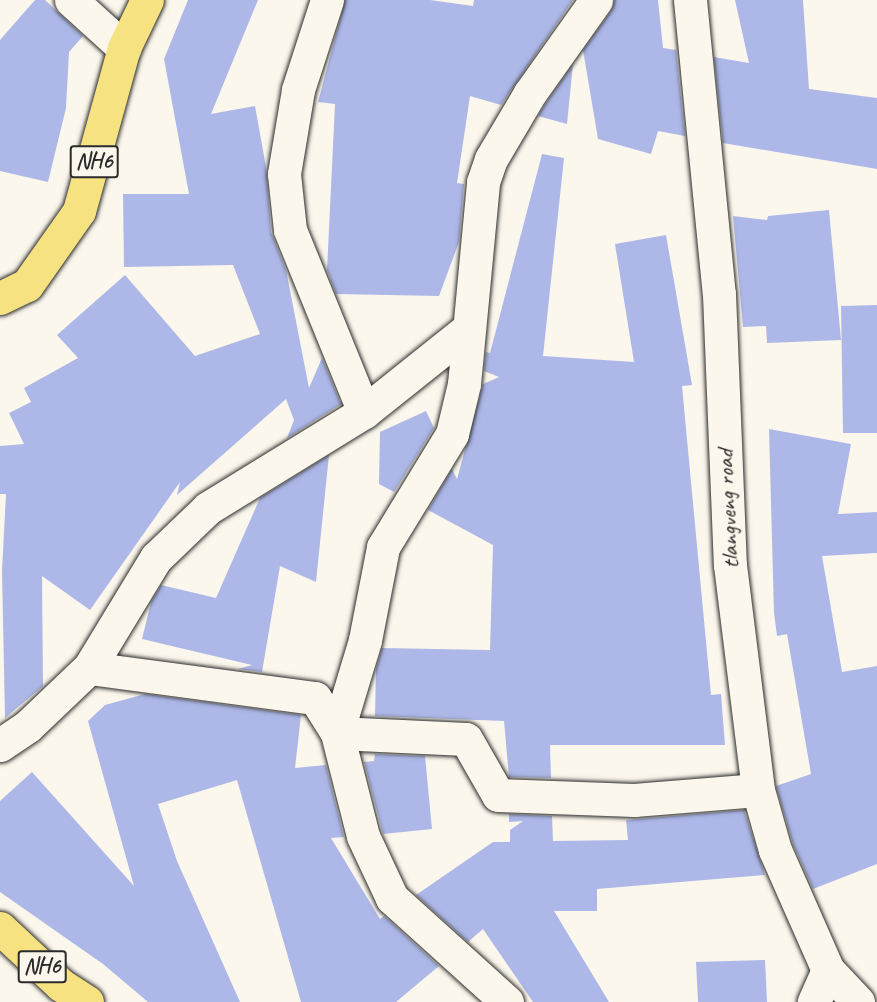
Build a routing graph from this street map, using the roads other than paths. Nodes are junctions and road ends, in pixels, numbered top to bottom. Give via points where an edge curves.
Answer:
1 (71, 0) edge
2 (147, 0) edge
3 (327, 0) edge
4 (596, 0) edge
5 (690, 0) edge
6 (124, 48) junction
7 (0, 298) edge
8 (468, 329) junction
9 (364, 412) junction
10 (89, 668) junction
11 (337, 733) junction
12 (0, 745) edge
13 (758, 790) junction
14 (0, 928) edge
15 (828, 970) junction
16 (87, 1002) edge
17 (507, 1002) edge
18 (814, 1002) edge
19 (858, 1002) edge

1 - 6 street
2 - 6 highway, NH6
3 - 9 street via 298,90 284,174 290,230
4 - 8 street via 530,93 491,159 483,182
5 - 13 street, tlangveng road via 719,294 730,565
6 - 7 highway, NH6 via 79,211 27,285
8 - 9 street
8 - 11 street via 465,384 452,434 382,547 365,640
9 - 10 street via 208,508 156,558
10 - 11 street via 315,698
10 - 12 street via 28,726
11 - 13 street via 466,739 498,795 634,800
11 - 17 street via 363,836 392,898
13 - 15 street, tlangveng road via 775,850
14 - 16 highway, NH6 via 61,985
15 - 18 street
15 - 19 street, tlangveng road

